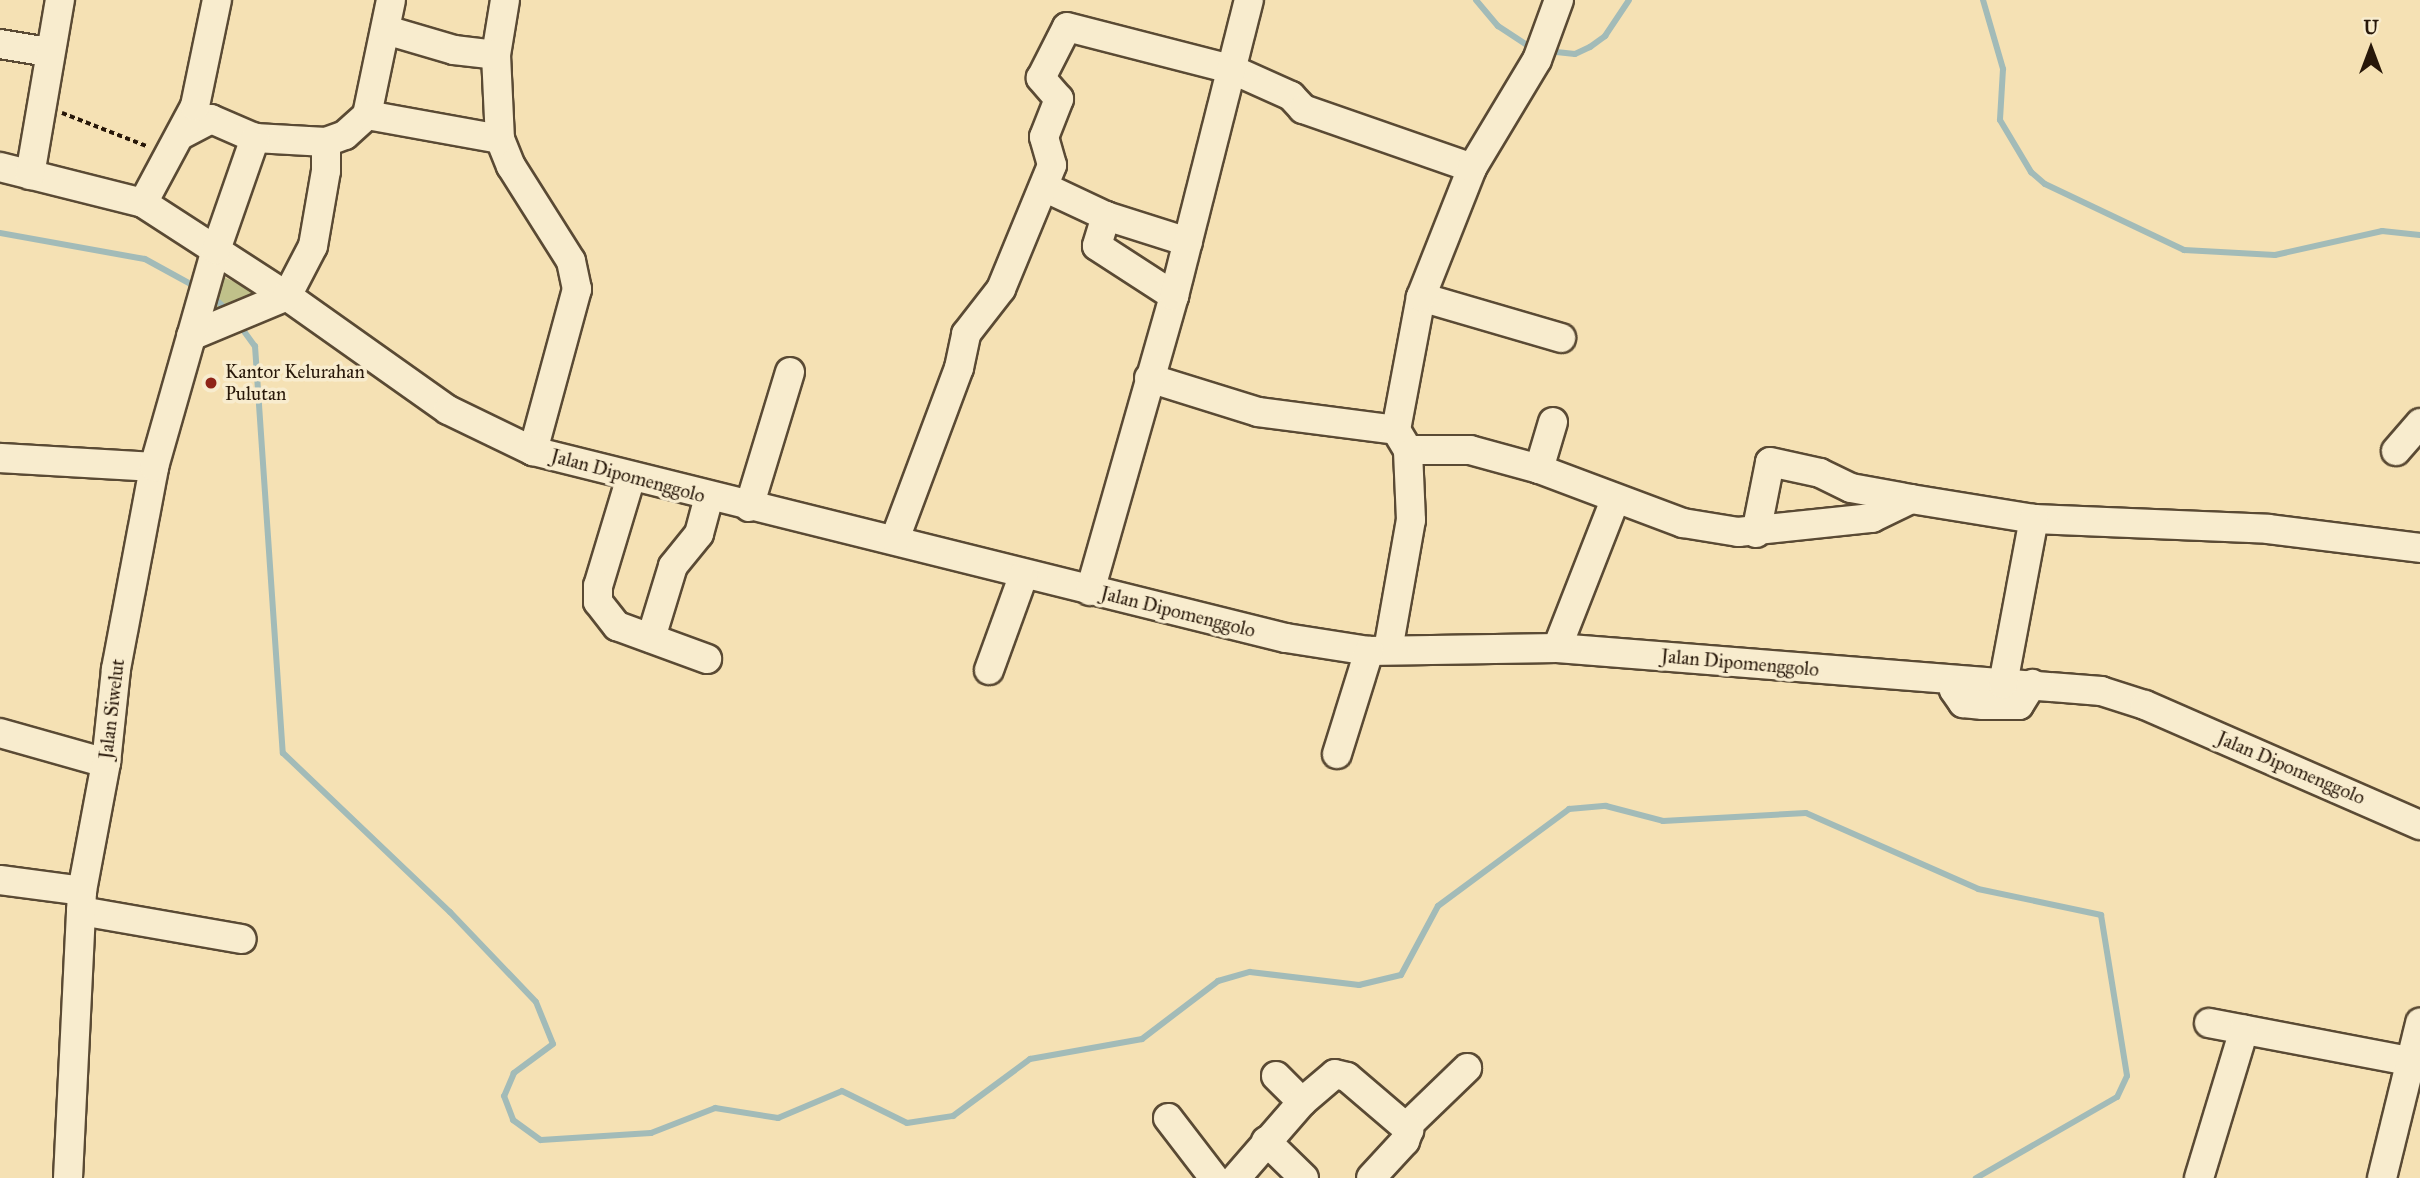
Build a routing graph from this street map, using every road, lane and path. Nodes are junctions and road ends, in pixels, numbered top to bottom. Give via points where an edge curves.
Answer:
1 (60, 0) edge
2 (217, 0) edge
3 (391, 0) edge
4 (505, 0) edge
5 (1249, 0) edge
6 (1559, 0) edge
7 (386, 30) junction
8 (0, 44) edge
9 (48, 51) junction
10 (496, 55) junction
11 (1231, 69) junction
12 (41, 104) junction
13 (367, 116) junction
14 (255, 138) junction
15 (500, 139) junction
16 (326, 142) junction
17 (175, 145) junction
18 (0, 167) edge
19 (1472, 168) junction
20 (30, 175) junction
21 (1044, 187) junction
22 (143, 203) junction
23 (1106, 216) junction
24 (1188, 242) junction
25 (209, 275) junction
26 (287, 296) junction
27 (1174, 296) junction
28 (1422, 298) junction
29 (191, 336) junction
30 (1561, 338) dead end
31 (789, 372) dead end
32 (1149, 378) junction
33 (1553, 422) dead end
34 (2420, 423) edge
35 (1402, 440) junction
36 (533, 451) junction
37 (2396, 451) dead end
38 (0, 458) edge
39 (154, 467) junction
40 (1539, 469) junction
41 (631, 477) junction
42 (709, 497) junction
43 (1911, 499) junction
44 (1615, 500) junction
45 (749, 507) junction
46 (2034, 519) junction
47 (1756, 533) junction
48 (895, 539) junction
49 (2420, 548) edge
50 (1024, 574) junction
51 (1090, 591) junction
52 (651, 638) junction
53 (1557, 648) junction
54 (1378, 651) junction
55 (707, 659) dead end
56 (989, 670) dead end
57 (1955, 681) junction
58 (2003, 684) junction
59 (2032, 684) junction
60 (0, 733) edge
61 (1337, 754) dead end
62 (106, 763) junction
63 (2420, 825) edge
64 (0, 880) edge
65 (82, 901) junction
66 (242, 939) dead end
67 (2209, 1023) dead end
68 (2420, 1023) edge
69 (2244, 1030) junction
70 (2409, 1061) junction
71 (1467, 1068) dead end
72 (1276, 1076) dead end
73 (1302, 1102) junction
74 (1168, 1118) dead end
75 (1406, 1127) junction
76 (1266, 1141) junction
77 (68, 1178) edge
78 (1214, 1178) edge
79 (1236, 1178) edge
80 (1304, 1178) edge
81 (1371, 1178) edge
82 (2199, 1178) edge
83 (2382, 1178) edge

1 - 9 street
2 - 17 street via 204,79
3 - 7 street
4 - 10 street
5 - 11 street
6 - 19 street via 1541,49
7 - 10 street via 454,50
7 - 13 street
8 - 9 street
9 - 12 street
10 - 15 street
11 - 19 street via 1291,96 1303,109
11 - 21 street via 1067,27 1041,78 1059,99 1044,137 1052,164
11 - 24 street
12 - 17 path
12 - 20 street
13 - 15 street
13 - 16 street via 345,135
14 - 16 street
14 - 17 street via 211,119
14 - 25 street, Jalan Siwelut
15 - 36 street via 576,275 572,310
16 - 26 street via 326,171 313,246
17 - 22 street
18 - 20 street, Jalan Dipomenggolo
19 - 28 street
20 - 22 street, Jalan Dipomenggolo
21 - 23 street
21 - 48 street via 1001,289 966,334 959,368
22 - 25 street, Jalan Dipomenggolo
23 - 24 street
23 - 27 street via 1097,246
24 - 27 street
25 - 26 street, Jalan Dipomenggolo
25 - 29 street, Jalan Siwelut
26 - 29 street
26 - 36 street, Jalan Dipomenggolo via 448,410
27 - 32 street
28 - 30 street
28 - 35 street
29 - 39 street, Jalan Siwelut
31 - 45 street
32 - 35 street via 1258,412
32 - 51 street
33 - 40 street
34 - 37 street
35 - 40 street
35 - 54 street via 1411,520
36 - 41 street, Jalan Dipomenggolo
38 - 39 street
39 - 62 street, Jalan Siwelut via 116,669
40 - 44 street
41 - 42 street, Jalan Dipomenggolo
41 - 52 street via 598,586 598,602 617,626
42 - 45 street, Jalan Dipomenggolo
42 - 52 street via 699,534 673,566
43 - 46 street
43 - 47 street via 1882,516
43 - 47 street via 1851,488 1820,473 1770,463
44 - 47 street via 1683,523
44 - 53 street
45 - 48 street, Jalan Dipomenggolo
46 - 49 street via 2268,528
46 - 58 street
48 - 50 street, Jalan Dipomenggolo
50 - 51 street, Jalan Dipomenggolo
50 - 56 street
51 - 54 street, Jalan Dipomenggolo via 1286,638
52 - 55 street
53 - 54 street, Jalan Dipomenggolo
53 - 57 street, Jalan Dipomenggolo
54 - 61 street
57 - 58 street, Jalan Dipomenggolo
57 - 59 street via 1954,690 1962,703 1983,705 2020,705
58 - 59 street, Jalan Dipomenggolo
59 - 63 street, Jalan Dipomenggolo via 2101,691 2145,705
60 - 62 street
62 - 65 street, Jalan Siwelut
64 - 65 street
65 - 66 street
65 - 77 street, Jalan Siwelut
67 - 69 street
68 - 70 street
69 - 70 street
69 - 82 street
70 - 83 street
71 - 75 street
72 - 73 street
73 - 75 street via 1332,1074 1339,1074
73 - 76 street
74 - 78 street
75 - 81 street via 1410,1133 1405,1141
76 - 79 street
76 - 80 street

